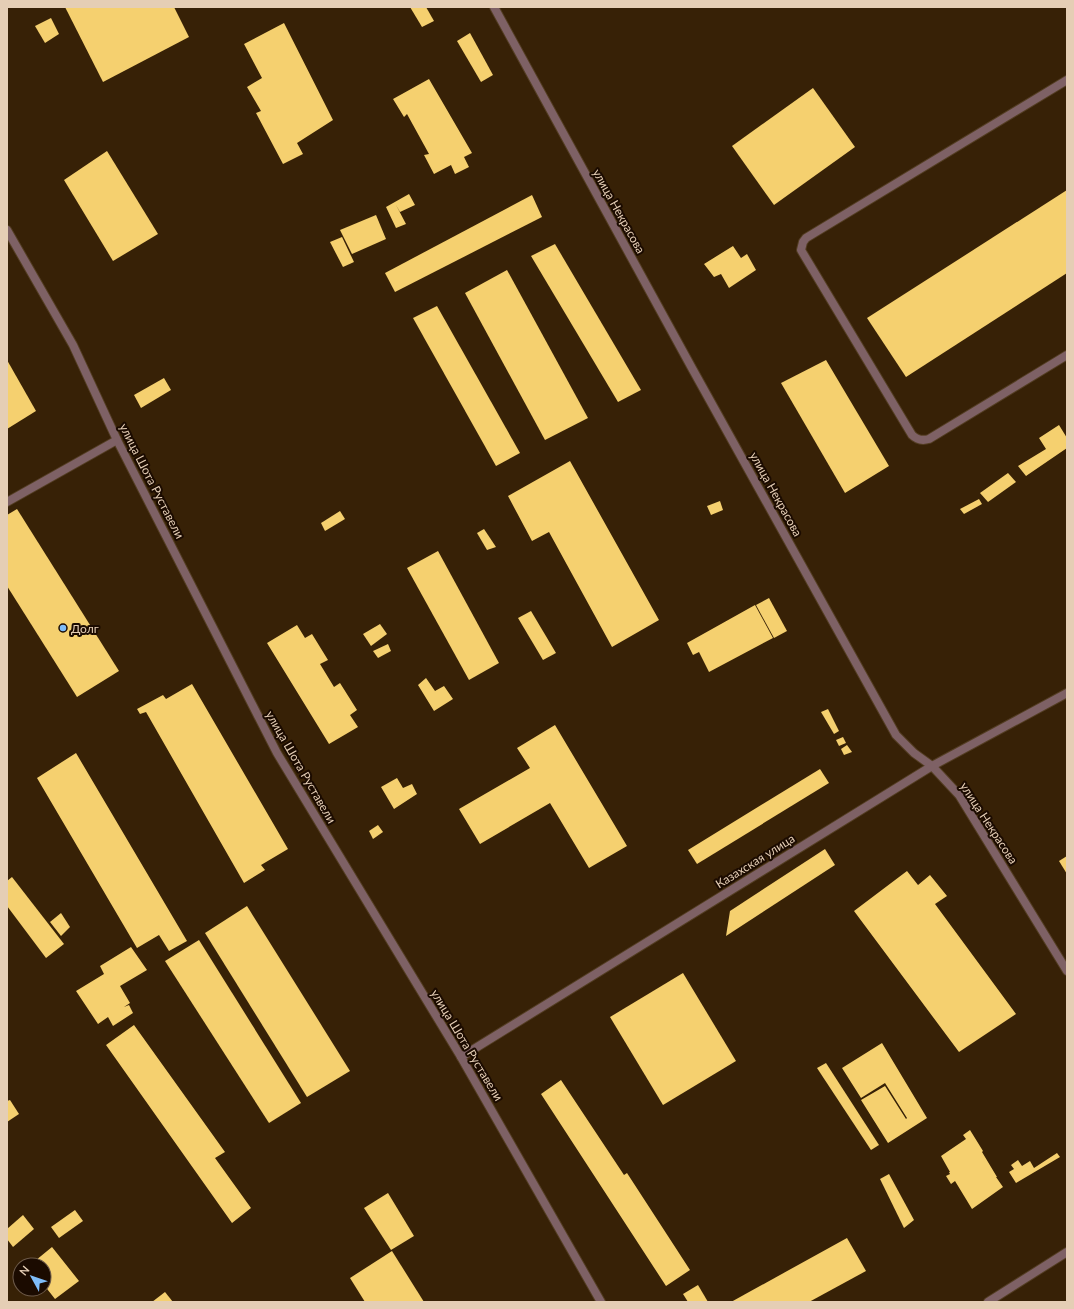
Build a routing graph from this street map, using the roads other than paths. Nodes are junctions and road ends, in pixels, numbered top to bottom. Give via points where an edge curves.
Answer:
1 (494, 7) edge
2 (1067, 80) edge
3 (7, 230) edge
4 (1067, 355) edge
5 (117, 440) junction
6 (7, 502) edge
7 (1067, 693) edge
8 (932, 766) junction
9 (1067, 971) edge
10 (461, 1057) junction
11 (1067, 1252) edge
12 (602, 1302) edge
13 (988, 1302) edge

1 - 8 street, улица Некрасова via 896,735
2 - 4 street via 806,238 801,250 912,435 920,440 929,439
3 - 5 street, улица Шота Руставели via 73,345
5 - 6 street
5 - 10 street, улица Шота Руставели via 277,753
7 - 8 street, Казахская улица
8 - 9 street, улица Некрасова via 959,795
8 - 10 street, Казахская улица
10 - 12 street, улица Шота Руставели
11 - 13 street

